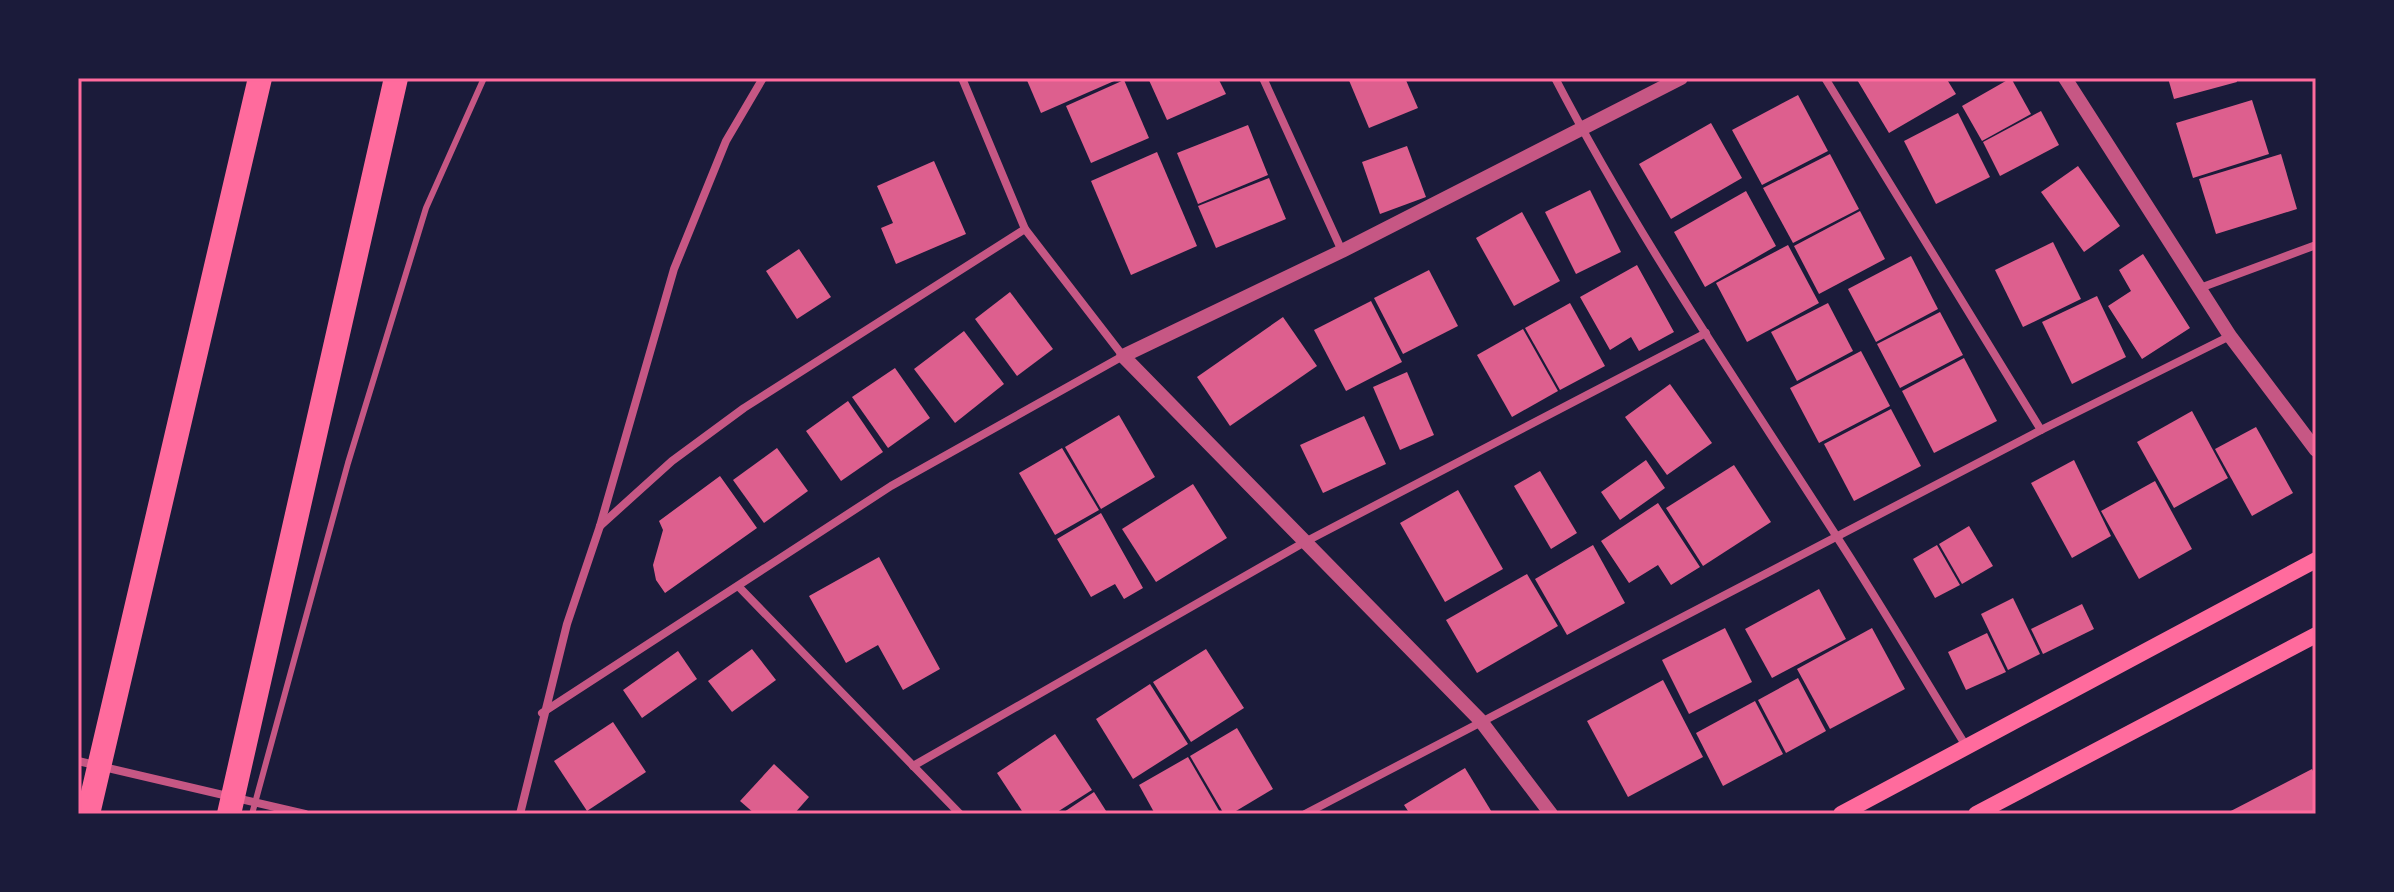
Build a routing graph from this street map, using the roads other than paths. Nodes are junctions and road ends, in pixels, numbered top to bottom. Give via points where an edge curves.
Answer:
1 (251, 78) edge
2 (260, 78) edge
3 (396, 78) edge
4 (484, 78) edge
5 (763, 78) edge
6 (962, 78) edge
7 (1263, 78) edge
8 (1555, 78) edge
9 (1681, 78) edge
10 (1825, 78) edge
11 (2065, 78) edge
12 (1582, 130) junction
13 (226, 223) junction
14 (1025, 229) junction
15 (2316, 245) edge
16 (1342, 251) junction
17 (2200, 288) junction
18 (1706, 333) junction
19 (2230, 336) junction
20 (1123, 356) junction
21 (2041, 430) junction
22 (2316, 450) edge
23 (600, 526) junction
24 (1838, 538) junction
25 (1303, 543) junction
26 (2316, 560) edge
27 (739, 587) junction
28 (2316, 635) edge
29 (542, 713) junction
30 (1480, 720) junction
31 (1966, 746) junction
32 (78, 761) edge
33 (913, 766) junction
34 (88, 814) edge
35 (229, 814) edge
36 (252, 814) edge
37 (305, 814) edge
38 (520, 814) edge
39 (960, 814) edge
40 (1305, 814) edge
41 (1551, 814) edge
42 (1841, 814) edge
43 (1978, 814) edge

1 - 13 lane
2 - 13 highway
3 - 35 highway
4 - 36 lane via 426,208 348,463
5 - 23 street via 726,141 674,269
6 - 14 street
7 - 16 street
8 - 12 street
9 - 12 street
10 - 21 street
11 - 17 street
12 - 16 street
12 - 18 street
13 - 34 highway
14 - 20 street
14 - 23 street via 744,408 672,461
15 - 17 street
16 - 20 street
17 - 19 street
18 - 24 street
18 - 25 street
19 - 21 street
19 - 22 street
20 - 25 street
20 - 27 street via 891,486
21 - 24 street
23 - 29 street
24 - 30 street
24 - 31 street
25 - 30 street
25 - 33 street
26 - 31 main road
27 - 29 street
27 - 33 street
28 - 43 main road
29 - 38 street
30 - 40 street
30 - 41 street
31 - 42 main road
32 - 37 street
33 - 39 street

